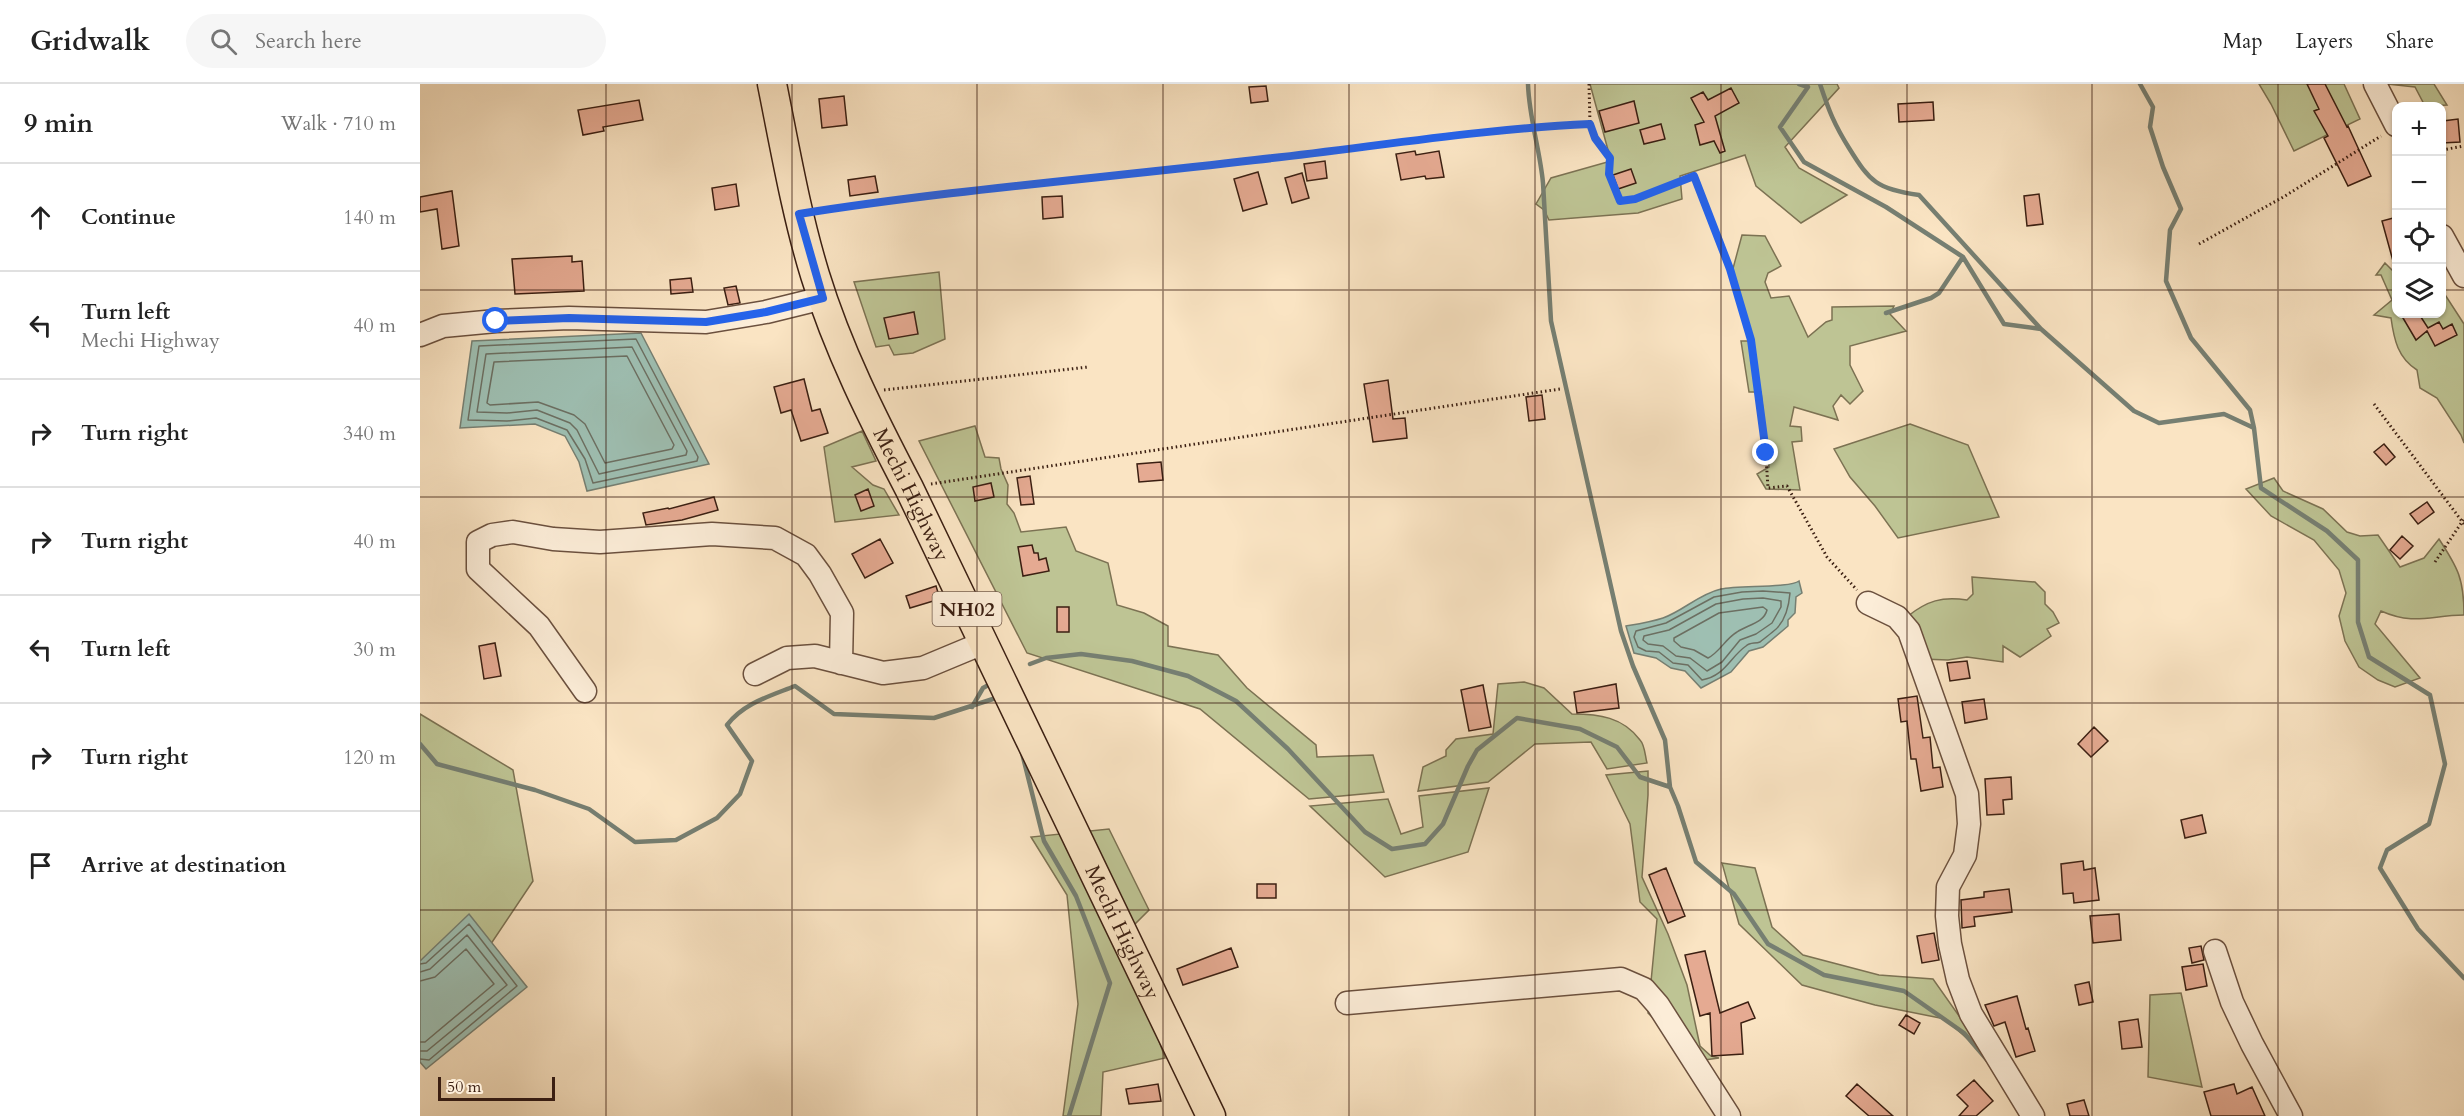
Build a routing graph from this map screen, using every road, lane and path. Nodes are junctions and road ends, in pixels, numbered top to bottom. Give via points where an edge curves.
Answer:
1 (772, 84) edge
2 (1589, 84) edge
3 (2374, 84) edge
4 (1590, 124) junction
5 (2391, 129) edge
6 (2464, 146) edge
7 (2446, 149) edge
8 (799, 214) junction
9 (2446, 243) edge
10 (2199, 244) dead end
11 (2464, 276) edge
12 (823, 298) junction
13 (420, 335) edge
14 (1088, 367) dead end
15 (1560, 389) dead end
16 (860, 393) junction
17 (2374, 404) dead end
18 (909, 488) junction
19 (2463, 521) edge
20 (2435, 562) dead end
21 (1868, 603) joint
22 (983, 643) junction
23 (841, 663) junction
24 (755, 674) dead end
25 (585, 691) dead end
26 (2215, 951) dead end
27 (1347, 1003) dead end
28 (1211, 1116) edge
29 (1729, 1116) edge
30 (2033, 1116) edge
31 (2291, 1116) edge

1 - 8 main road, Mechi Highway / NH02
2 - 4 path
3 - 5 street
4 - 8 path via 1538,126 897,198
4 - 21 path via 1610,158 1609,174 1620,201 1694,176 1730,269 1751,340 1768,488 1787,486 1827,557
5 - 10 path via 2285,196
6 - 7 path
8 - 12 main road, Mechi Highway / NH02
9 - 11 street
12 - 13 street via 706,322 569,318 496,321 443,326
12 - 16 main road, Mechi Highway / NH02
14 - 16 path
15 - 18 path
16 - 18 main road, Mechi Highway / NH02
17 - 19 path
18 - 22 main road, Mechi Highway / NH02
19 - 20 path
21 - 30 street via 1897,618 1909,631 1967,794 1965,855 1948,887 1950,944 1971,1014
22 - 23 street via 923,668 882,673
22 - 28 main road, Mechi Highway / NH02
23 - 24 street via 815,656 787,658
23 - 25 street via 842,613 806,555 776,538 712,534 600,542 513,532 478,542 478,570 539,626
26 - 31 street via 2232,1002
27 - 29 street via 1621,979 1644,989 1658,1005

